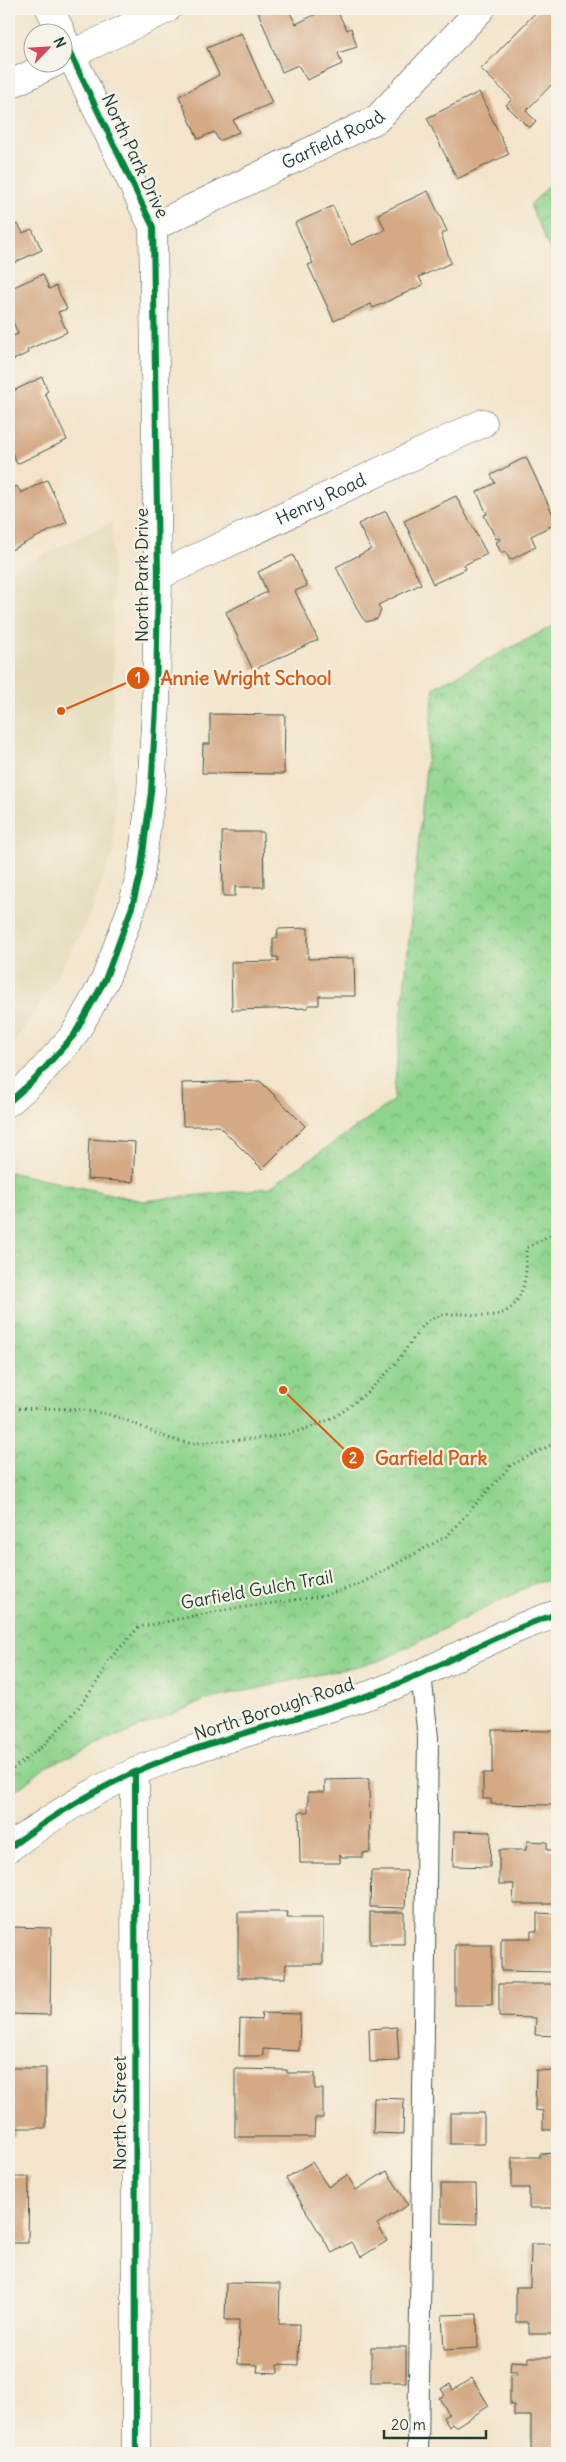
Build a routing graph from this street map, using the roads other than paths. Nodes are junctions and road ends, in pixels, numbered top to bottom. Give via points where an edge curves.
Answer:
1 (50, 9) edge
2 (167, 9) edge
3 (481, 9) edge
4 (54, 22) edge
5 (72, 46) edge
6 (72, 67) edge
7 (28, 72) edge
8 (9, 85) edge
9 (153, 226) junction
10 (483, 423) dead end
11 (158, 576) junction
12 (9, 1102) edge
13 (557, 1614) edge
14 (421, 1674) junction
15 (135, 1772) junction
16 (9, 1848) edge
17 (136, 2453) edge
18 (418, 2453) edge

1 - 4 street, North Park Drive
2 - 5 street
3 - 9 street, Garfield Road via 377,119
6 - 9 street, North Park Drive
7 - 8 street
9 - 11 street, North Park Drive
10 - 11 street, Henry Road
11 - 12 street, North Park Drive via 151,792 140,876 132,907 105,980 74,1035 35,1079
13 - 14 street, North Borough Road via 507,1633
14 - 15 street, North Borough Road via 379,1692 167,1758
14 - 18 lane via 428,1738
15 - 16 street, North Borough Road via 43,1822
15 - 17 street, North C Street

